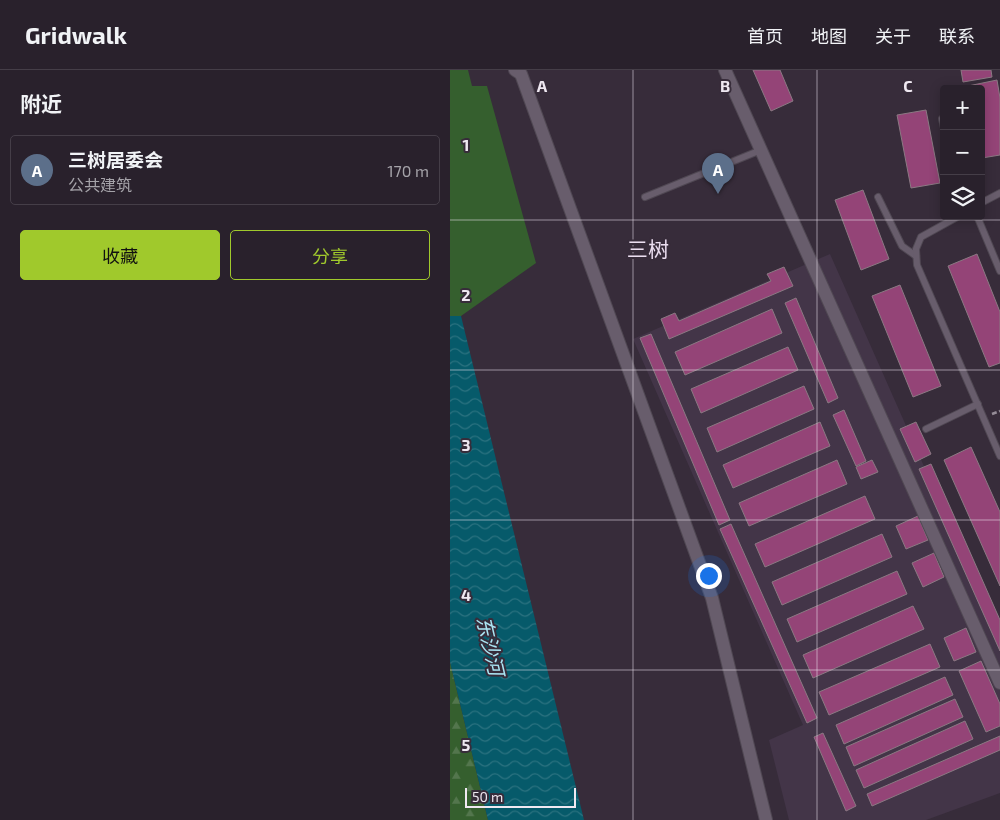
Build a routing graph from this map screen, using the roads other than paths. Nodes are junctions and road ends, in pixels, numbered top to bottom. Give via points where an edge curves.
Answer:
1 (515, 70) edge
2 (725, 70) edge
3 (761, 150) junction
4 (1000, 193) edge
5 (645, 197) dead end
6 (878, 197) dead end
7 (985, 202) edge
8 (952, 220) edge
9 (979, 220) edge
10 (916, 256) junction
11 (1000, 272) edge
12 (978, 404) junction
13 (926, 429) dead end
14 (1000, 456) edge
15 (1000, 683) edge
16 (766, 820) edge

1 - 16 street via 521,74 712,598
2 - 3 street
3 - 5 lane
3 - 15 street
4 - 7 lane
6 - 10 lane via 902,246
8 - 10 lane via 921,237
9 - 11 lane
10 - 12 lane
12 - 13 lane
12 - 14 lane

